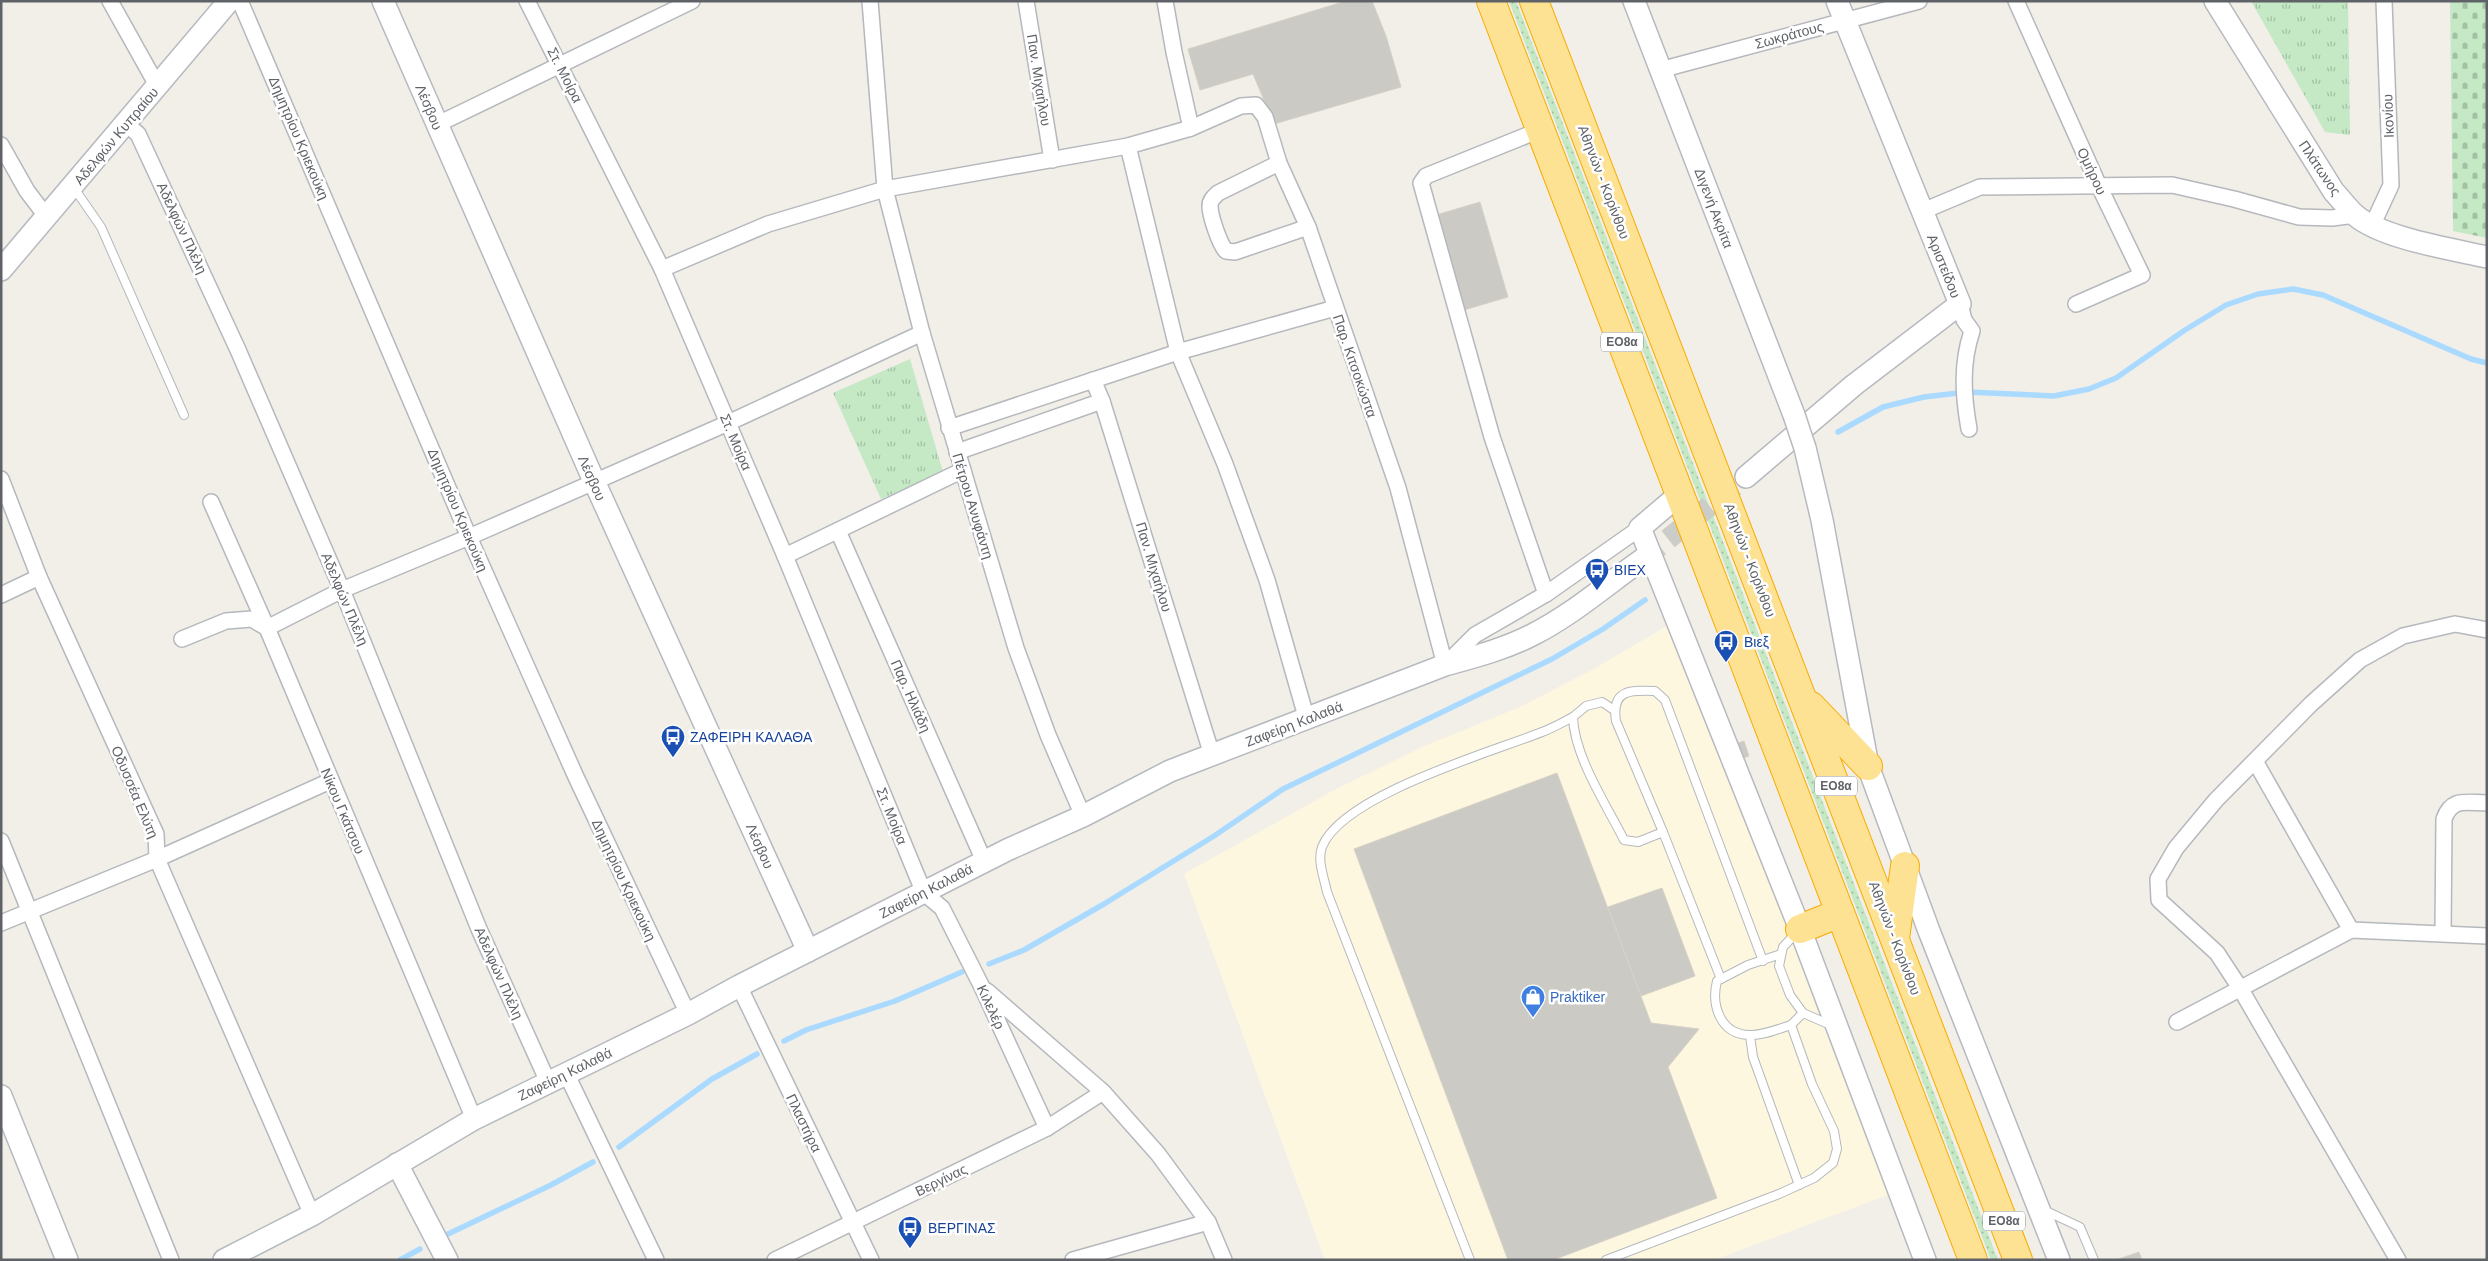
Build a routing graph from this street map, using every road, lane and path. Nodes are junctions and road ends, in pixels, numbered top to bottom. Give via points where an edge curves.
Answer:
1 (110, 1) edge
2 (229, 1) edge
3 (240, 1) edge
4 (383, 1) edge
5 (527, 1) edge
6 (692, 1) edge
7 (870, 1) edge
8 (1026, 1) edge
9 (1165, 1) edge
10 (1484, 1) edge
11 (1491, 1) edge
12 (1534, 1) edge
13 (1634, 1) edge
14 (1919, 1) edge
15 (2016, 1) edge
16 (2215, 1) edge
17 (2384, 1) edge
18 (1841, 10) edge
19 (1503, 33) junction
20 (560, 66) junction
21 (1660, 70) junction
22 (158, 87) junction
23 (126, 124) junction
24 (436, 125) junction
25 (1191, 128) junction
26 (1540, 130) junction
27 (1, 145) edge
28 (1128, 146) junction
29 (1052, 160) junction
30 (1279, 163) junction
31 (2099, 186) junction
32 (73, 187) junction
33 (885, 189) junction
34 (1924, 211) junction
35 (46, 216) junction
36 (2363, 220) junction
37 (1308, 227) junction
38 (2486, 258) edge
39 (662, 269) junction
40 (1, 270) edge
41 (1960, 304) junction
42 (2076, 304) dead end
43 (1335, 308) junction
44 (922, 333) junction
45 (1178, 352) junction
46 (1093, 380) junction
47 (1102, 401) junction
48 (184, 415) dead end
49 (728, 423) junction
50 (949, 428) junction
51 (1969, 429) dead end
52 (957, 452) junction
53 (963, 470) junction
54 (1746, 477) tunnel mouth
55 (1, 479) edge
56 (594, 481) junction
57 (1680, 494) junction
58 (211, 502) dead end
59 (1640, 528) junction
60 (838, 531) junction
61 (469, 537) junction
62 (785, 556) junction
63 (1643, 559) tunnel mouth
64 (40, 577) junction
65 (342, 590) junction
66 (1546, 594) junction
67 (1, 595) edge
68 (267, 628) junction
69 (2487, 630) edge
70 (182, 639) dead end
71 (1445, 665) junction
72 (1802, 697) junction
73 (1614, 710) junction
74 (1573, 716) junction
75 (1307, 720) junction
76 (1212, 755) junction
77 (2255, 761) junction
78 (1868, 766) junction
79 (330, 781) junction
80 (2487, 803) edge
81 (1083, 816) junction
82 (1663, 832) junction
83 (1, 841) edge
84 (157, 859) junction
85 (984, 861) junction
86 (1906, 866) junction
87 (924, 893) junction
88 (29, 911) junction
89 (1840, 913) junction
90 (1, 923) edge
91 (1800, 929) junction
92 (2351, 930) junction
93 (2443, 933) junction
94 (2487, 936) edge
95 (1895, 939) junction
96 (808, 951) junction
97 (1781, 954) junction
98 (1762, 960) junction
99 (1721, 979) junction
100 (739, 986) junction
101 (982, 987) junction
102 (2240, 988) junction
103 (1803, 1013) junction
104 (688, 1014) junction
105 (2177, 1022) dead end
106 (1791, 1025) junction
107 (1838, 1028) junction
108 (1750, 1036) junction
109 (557, 1078) junction
110 (1102, 1092) junction
111 (1, 1096) edge
112 (474, 1119) junction
113 (1047, 1128) junction
114 (397, 1164) junction
115 (1799, 1185) junction
116 (2038, 1207) junction
117 (312, 1215) junction
118 (1208, 1222) junction
119 (852, 1223) junction
120 (68, 1260) edge
121 (171, 1260) edge
122 (224, 1260) edge
123 (447, 1260) edge
124 (656, 1260) edge
125 (775, 1260) edge
126 (871, 1260) edge
127 (1073, 1260) edge
128 (1224, 1260) edge
129 (1470, 1260) edge
130 (1606, 1260) edge
131 (1925, 1260) edge
132 (1973, 1260) edge
133 (2018, 1260) edge
134 (2059, 1260) edge
135 (2094, 1260) edge
136 (2398, 1260) edge

1 - 22 street
2 - 22 street, Αδελφών Κυπραίου
3 - 61 street, Δημητρίου Κριεκούκη
4 - 24 street, Λέσβου
5 - 20 street, Στ. Μοίρα
6 - 20 street
7 - 33 street, Πέτρου Ανυφάντη
8 - 29 street, Παν. Μιχαήλου
9 - 25 street
10 - 19 highway
11 - 19 highway, ΕΟ8α
12 - 72 highway, Αθηνών - Κορίνθου / ΕΟ8α
13 - 21 street, Διγενή Ακρίτα
14 - 18 street, Σωκράτους
15 - 31 street, Ομήρου
16 - 36 street, Πλάτωνος via 2334,192
17 - 36 street, Ικονίου via 2391,185
18 - 21 street, Σωκράτους
18 - 34 street, Αριστείδου
19 - 26 highway, ΕΟ8α
20 - 24 street
20 - 39 street, Στ. Μοίρα
21 - 78 street, Διγενή Ακρίτα, bridge via 1805,448 1822,520
22 - 23 street, Αδελφών Κυπραίου
23 - 32 street, Αδελφών Κυπραίου
23 - 65 street, Αδελφών Πλέλη via 138,134 234,341
24 - 56 street, Λέσβου
25 - 28 street
25 - 30 street, Παρ. Κιτσοκώστα via 1241,106 1256,105 1265,118
26 - 57 highway, ΕΟ8α
26 - 66 street via 1426,176 1421,183 1492,437
27 - 35 street via 27,191
28 - 29 street
28 - 45 street
29 - 33 street
30 - 37 street, Παρ. Κιτσοκώστα
30 - 37 street via 1212,198 1210,206 1221,246 1226,251 1235,252
31 - 34 street via 1980,187
31 - 36 street via 2172,185 2299,217
31 - 42 street, Ομήρου via 2142,275
32 - 35 street, Αδελφών Κυπραίου
32 - 48 lane via 101,227
33 - 39 street via 768,224
33 - 44 street, Πέτρου Ανυφάντη
34 - 41 street, Αριστείδου
35 - 40 street, Αδελφών Κυπραίου
36 - 38 street, Πλάτωνος via 2399,236
37 - 43 street, Παρ. Κιτσοκώστα
39 - 49 street, Στ. Μοίρα
41 - 51 street via 1964,320 1972,331 1965,351 1963,376
41 - 54 street, Αριστείδου via 1854,385
43 - 45 street
43 - 71 street, Παρ. Κιτσοκώστα via 1398,488
44 - 49 street
44 - 50 street, Πέτρου Ανυφάντη
45 - 46 street
45 - 75 street via 1225,464 1267,580
46 - 47 street, Παν. Μιχαήλου
46 - 50 street
47 - 52 street
47 - 76 street, Παν. Μιχαήλου
49 - 56 street
49 - 62 street, Στ. Μοίρα
50 - 52 street, Πέτρου Ανυφάντη
52 - 53 street, Πέτρου Ανυφάντη
53 - 60 street
53 - 81 street, Πέτρου Ανυφάντη via 1016,648 1048,735
55 - 64 street, Οδυσσέα Ελύτη
56 - 61 street
56 - 96 street, Λέσβου
57 - 59 street
57 - 89 highway, ΕΟ8α
58 - 68 street, Νίκου Γκάτσου
59 - 66 street
59 - 91 street
60 - 62 street
60 - 85 street, Παρ. Ηλιάδη
61 - 65 street
61 - 104 street, Δημητρίου Κριεκούκη via 576,777
62 - 87 street, Στ. Μοίρα
63 - 71 street, Ζαφείρη Καλαθά via 1532,635
64 - 67 street
64 - 84 street, Οδυσσέα Ελύτη via 156,834
65 - 68 street
65 - 109 street, Αδελφών Πλέλη via 480,929
66 - 71 street via 1475,635
68 - 70 street via 252,619 226,621
68 - 79 street, Νίκου Γκάτσου
69 - 77 street via 2454,624 2403,636 2360,660
71 - 75 street, Ζαφείρη Καλαθά
72 - 78 highway
72 - 95 highway, Αθηνών - Κορίνθου / ΕΟ8α
73 - 74 lane via 1602,702 1586,706
73 - 82 lane
73 - 98 lane via 1618,699 1631,690 1655,691 1665,700
74 - 82 lane via 1573,733 1579,750 1624,840 1638,842
74 - 129 lane via 1544,731 1438,771 1378,798 1341,821 1323,845 1319,858 1327,892
75 - 76 street, Ζαφείρη Καλαθά
76 - 81 street, Ζαφείρη Καλαθά via 1170,771
77 - 92 street
77 - 102 street via 2216,800 2176,848 2158,879 2159,900 2217,953
78 - 86 street, Διγενή Ακρίτα
79 - 84 street
79 - 112 street, Νίκου Γκάτσου
80 - 93 street via 2456,803 2448,809 2444,819
81 - 85 street, Ζαφείρη Καλαθά
82 - 99 lane
83 - 88 street
84 - 88 street
84 - 117 street, Οδυσσέα Ελύτη
85 - 87 street, Ζαφείρη Καλαθά
86 - 95 highway
86 - 116 street, Διγενή Ακρίτα
87 - 96 street, Ζαφείρη Καλαθά
87 - 101 street, Κιλελέρ via 942,908
88 - 90 street
88 - 121 street
89 - 91 highway
89 - 132 highway, ΕΟ8α
91 - 97 lane via 1783,947
91 - 107 street
92 - 93 street
92 - 102 street
93 - 94 street
95 - 133 highway, Αθηνών - Κορίνθου / ΕΟ8α
96 - 100 street, Ζαφείρη Καλαθά
97 - 98 lane
97 - 103 lane via 1779,966 1790,995
98 - 99 lane
99 - 108 lane via 1717,981 1714,995 1720,1020 1732,1031
100 - 104 street, Ζαφείρη Καλαθά
100 - 119 street, Πλαστήρα
101 - 110 street
101 - 113 street, Κιλελέρ
102 - 105 street
102 - 136 street
103 - 106 lane
103 - 107 lane
104 - 109 street, Ζαφείρη Καλαθά
106 - 108 lane
106 - 115 lane via 1812,1084 1834,1131 1837,1149 1833,1163
107 - 131 street
108 - 115 lane via 1753,1057
109 - 112 street, Ζαφείρη Καλαθά
109 - 124 street, Αδελφών Πλέλη
110 - 113 street, Βεργίνας
110 - 118 street via 1158,1154
111 - 120 street
112 - 114 street, Ζαφείρη Καλαθά
113 - 119 street, Βεργίνας
114 - 117 street, Ζαφείρη Καλαθά
114 - 123 street
115 - 130 lane
116 - 134 street, Διγενή Ακρίτα
116 - 135 lane via 2080,1227
117 - 122 street, Ζαφείρη Καλαθά
118 - 127 street
118 - 128 street
119 - 125 street, Βεργίνας
119 - 126 street, Πλαστήρα

